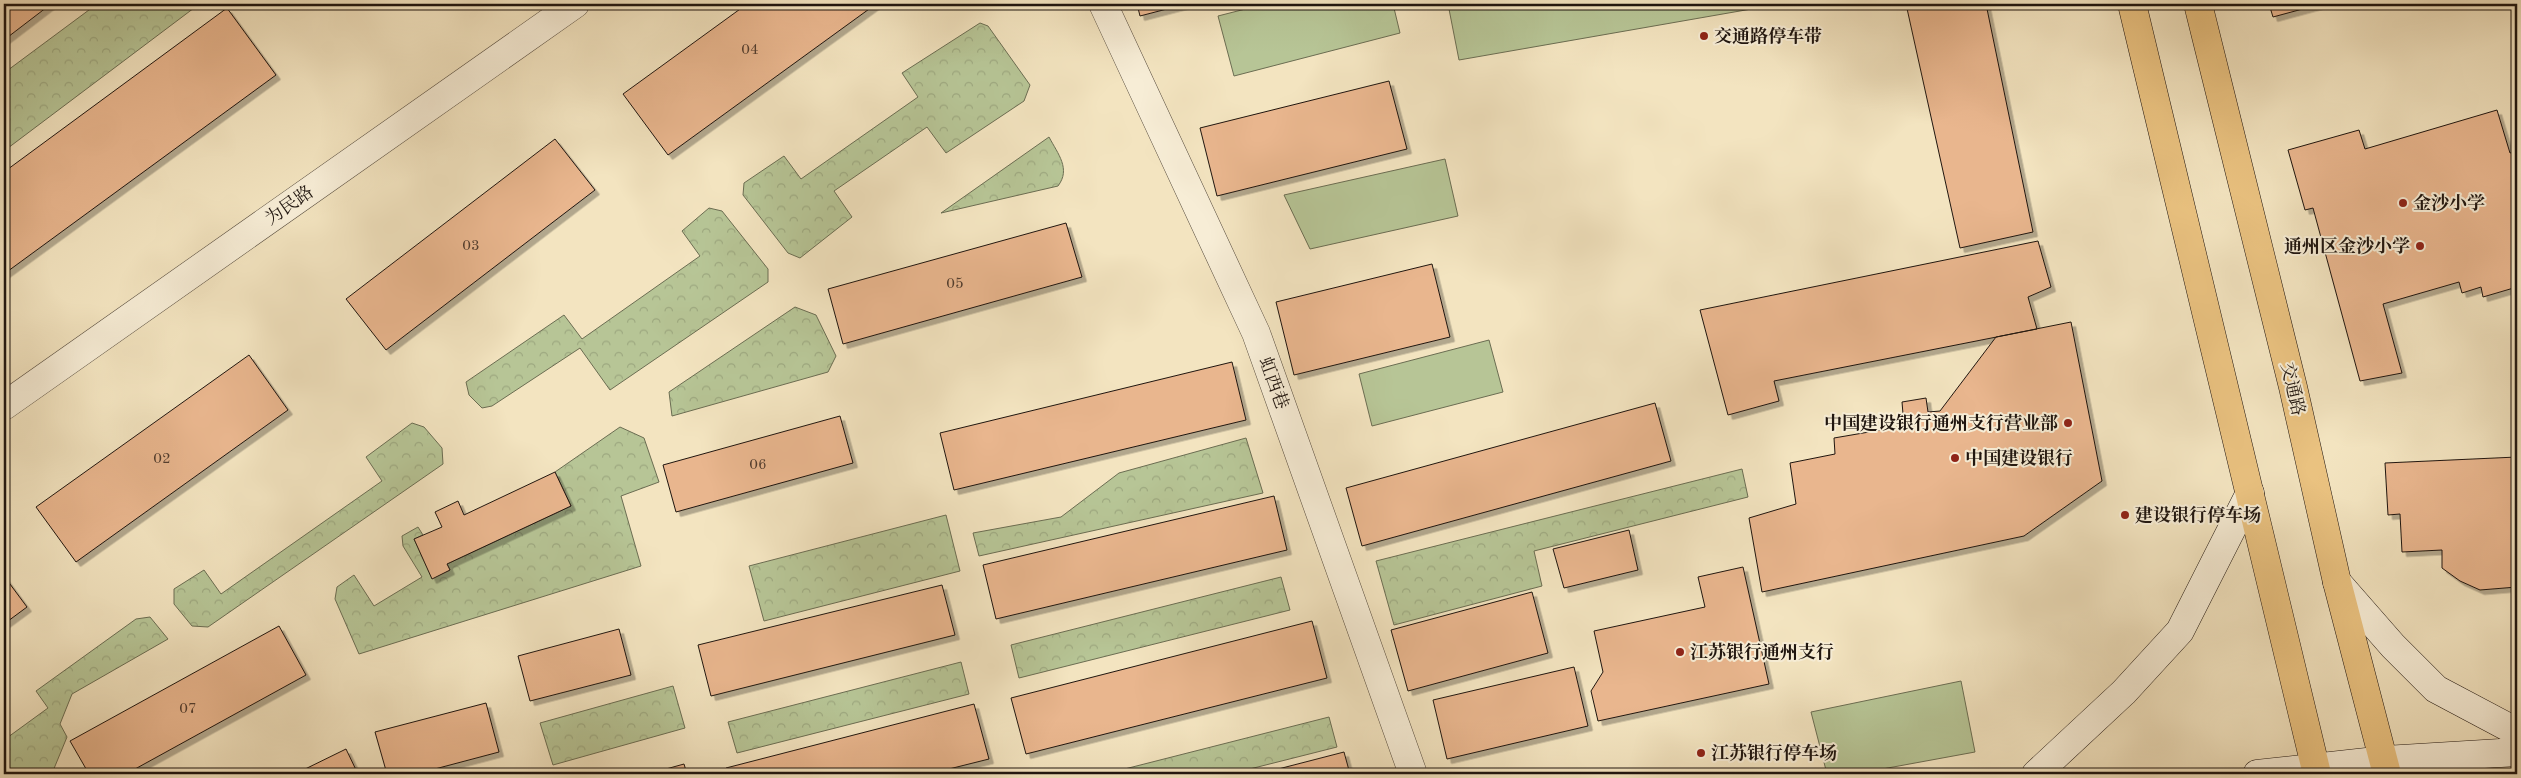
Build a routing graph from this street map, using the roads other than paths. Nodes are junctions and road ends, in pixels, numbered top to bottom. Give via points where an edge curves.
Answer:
1 (575, 4) edge
2 (1103, 4) edge
3 (2132, 4) edge
4 (2198, 4) edge
5 (4, 406) edge
6 (2250, 493) junction
7 (2337, 582) junction
8 (2517, 732) edge
9 (2517, 752) edge
10 (2386, 767) edge
11 (2316, 770) edge
12 (1413, 774) edge
13 (2036, 774) edge
14 (2257, 774) edge

1 - 5 street, 为民路
2 - 12 street, 虹西巷 via 1256,332
3 - 6 main road
4 - 7 main road, 交通路
6 - 11 main road
6 - 13 street via 2180,631 2124,692
7 - 8 street via 2436,689
7 - 10 main road, 交通路
9 - 10 street
10 - 11 street
11 - 14 street

